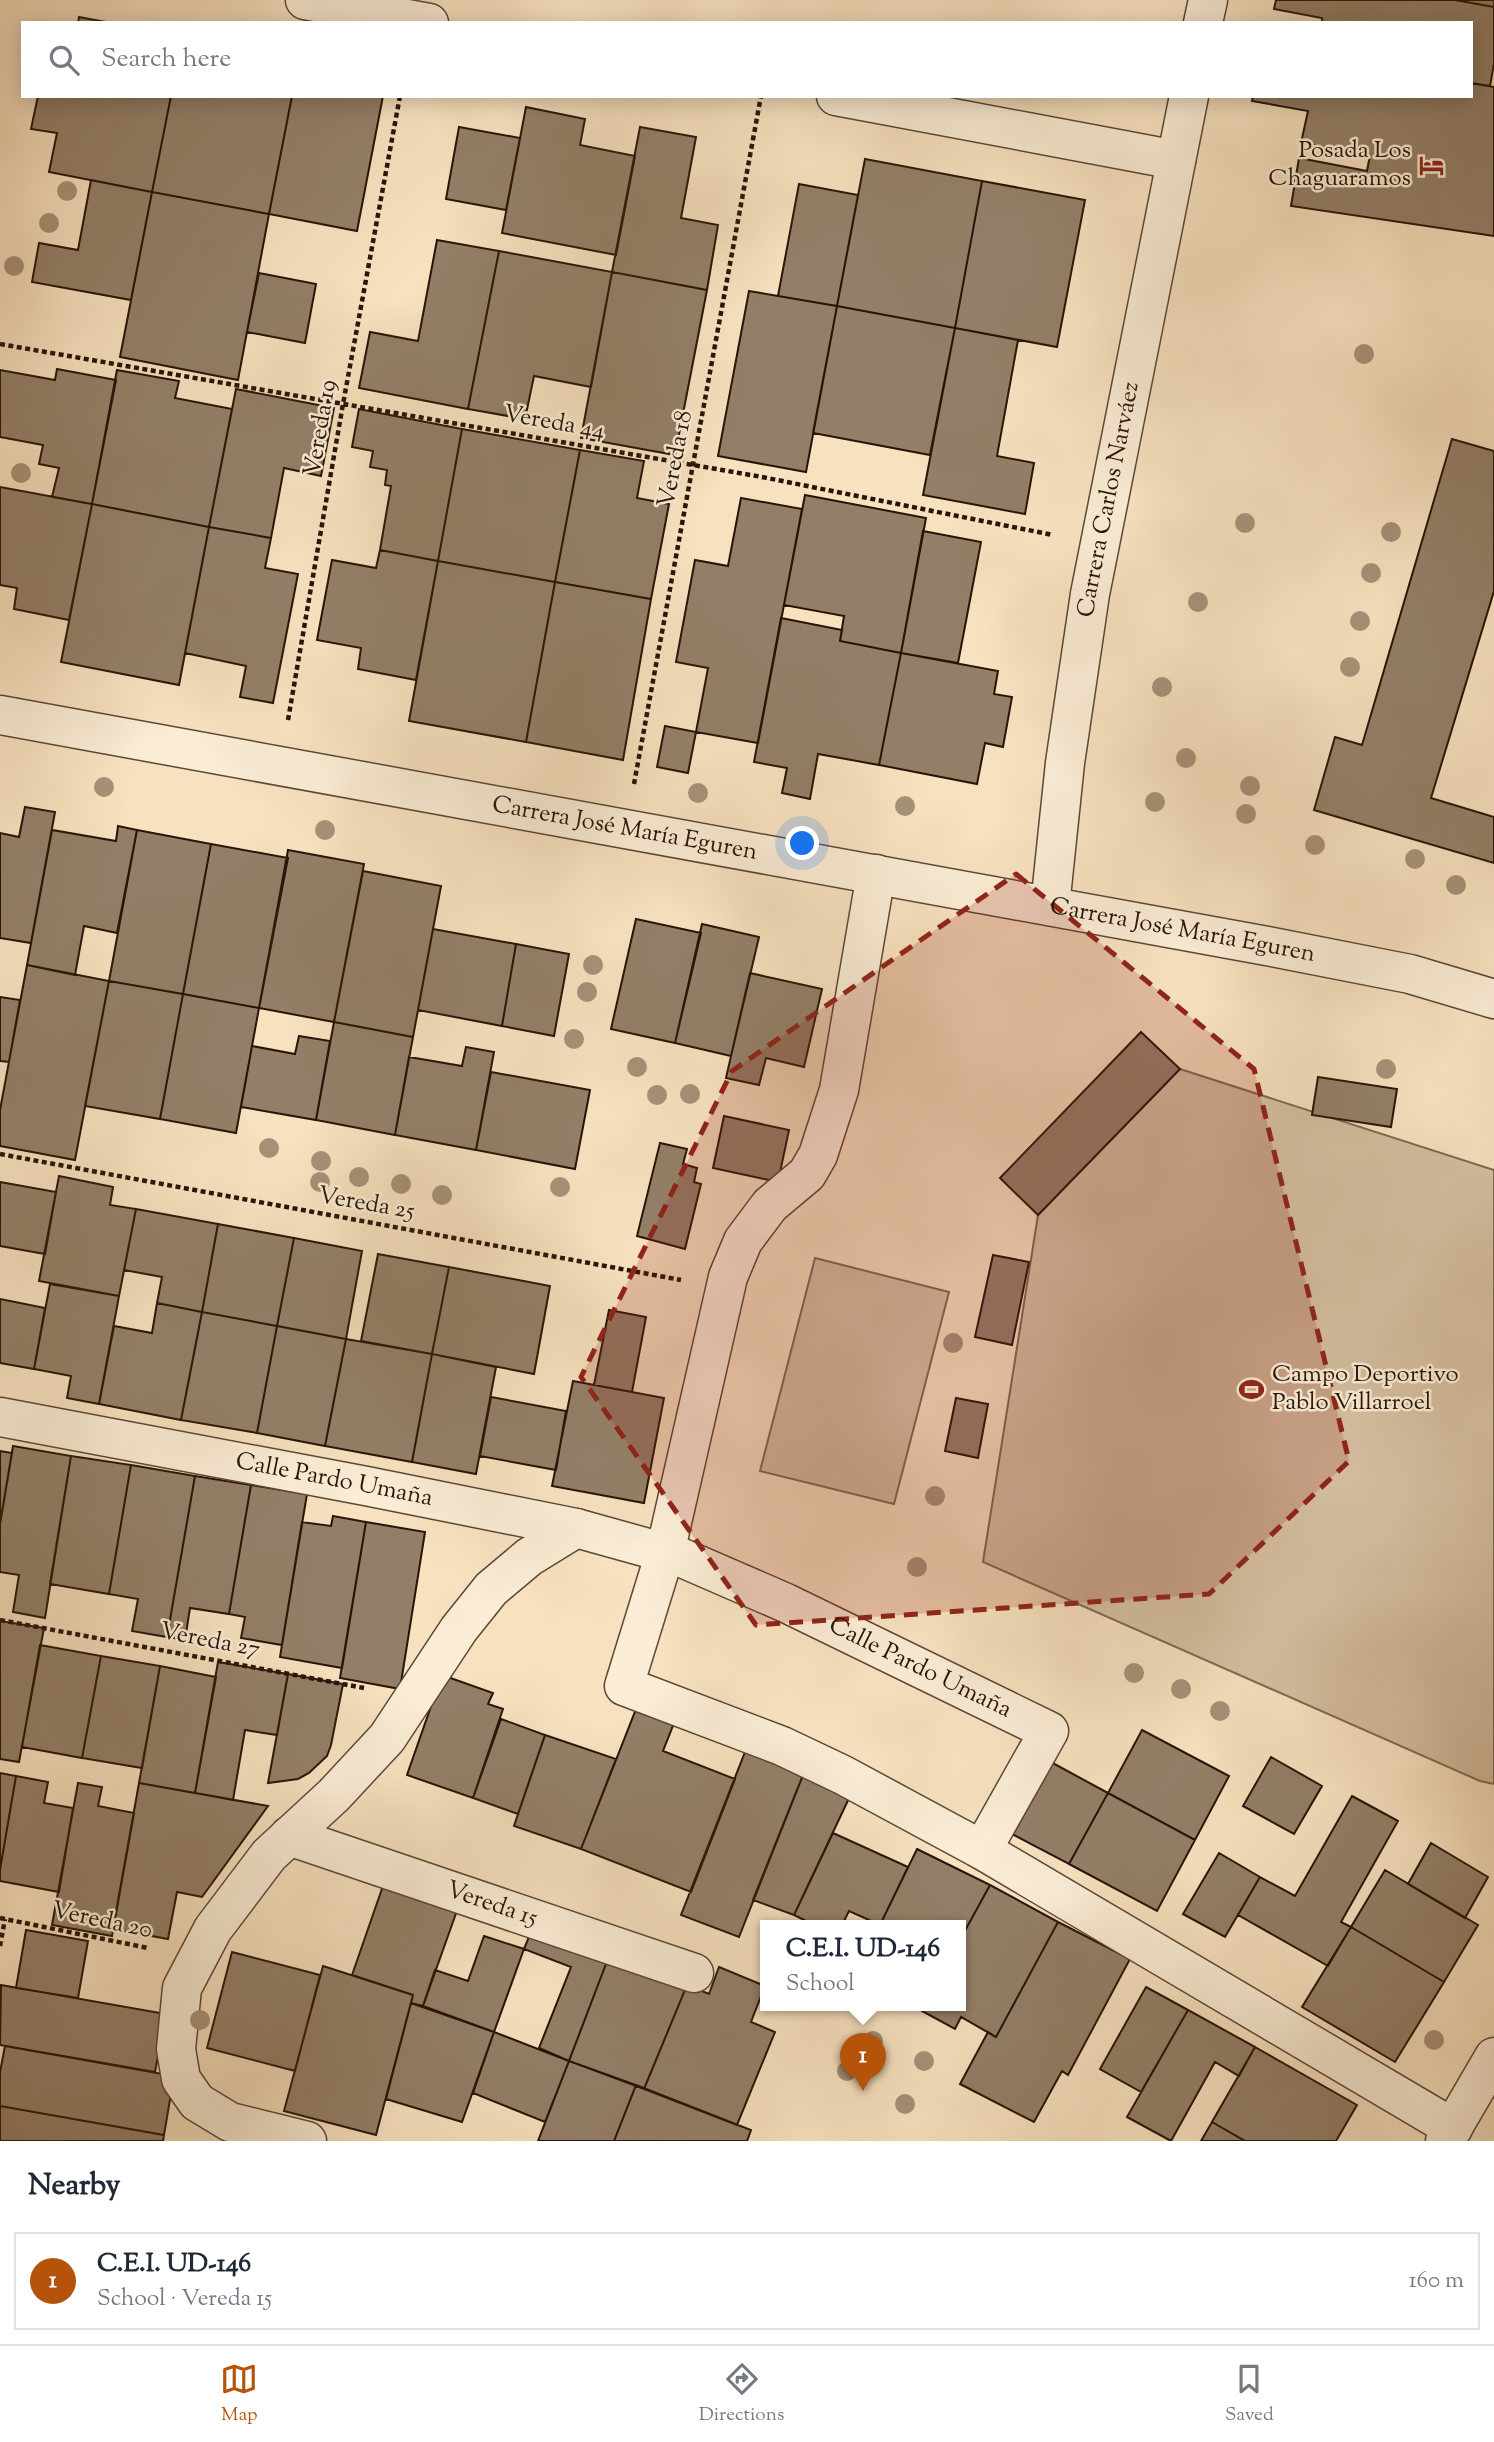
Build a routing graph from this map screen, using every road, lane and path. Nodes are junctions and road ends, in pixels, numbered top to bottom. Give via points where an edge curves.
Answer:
1 (305, 0) edge
2 (1208, 0) edge
3 (418, 21) edge
4 (1203, 21) edge
5 (400, 98) edge
6 (761, 98) edge
7 (846, 98) edge
8 (1189, 98) edge
9 (1176, 160) junction
10 (0, 344) edge
11 (343, 404) junction
12 (693, 465) junction
13 (1100, 544) junction
14 (0, 715) edge
15 (280, 766) junction
16 (625, 829) junction
17 (876, 874) junction
18 (1050, 906) junction
19 (1494, 999) edge
20 (0, 1154) edge
21 (725, 1288) junction
22 (0, 1417) edge
23 (576, 1528) junction
24 (665, 1553) junction
25 (0, 1620) edge
26 (413, 1697) junction
27 (289, 1836) junction
28 (982, 1850) junction
29 (3, 1918) edge
30 (0, 1946) edge
31 (197, 1958) junction
32 (694, 1973) dead end
33 (1494, 2057) edge
34 (228, 2132) edge
35 (1449, 2134) edge
36 (307, 2141) edge

1 - 3 street
2 - 4 street
5 - 11 path, Vereda 19
6 - 12 path, Vereda 18
7 - 9 street
8 - 9 street, Carrera Carlos Narváez
9 - 13 street, Carrera Carlos Narváez
10 - 11 path, Vereda 44
11 - 12 path, Vereda 44
11 - 15 path, Vereda 19
12 - 13 path, Vereda 44
12 - 16 path, Vereda 18
13 - 18 street, Carrera Carlos Narváez via 1065,764
14 - 15 street, Carrera José María Eguren
15 - 16 street, Carrera José María Eguren
16 - 17 street, Carrera José María Eguren
17 - 18 street, Carrera José María Eguren
17 - 21 street via 839,1090 818,1155 807,1174 770,1205 743,1241
18 - 19 street, Carrera José María Eguren via 1410,974
20 - 21 path, Vereda 25
21 - 24 street
22 - 23 street, Calle Pardo Umaña
23 - 24 street, Calle Pardo Umaña
23 - 26 street via 529,1557 491,1589
24 - 28 street via 624,1685 782,1746
24 - 28 street, Calle Pardo Umaña via 786,1603 1049,1731
25 - 26 path, Vereda 27
26 - 27 street via 387,1738
27 - 31 street via 213,1928
27 - 32 street, Vereda 15
28 - 35 street
29 - 30 path
29 - 31 path, Vereda 20
31 - 34 street via 182,1988 176,2049 180,2079
33 - 35 street
34 - 36 street

